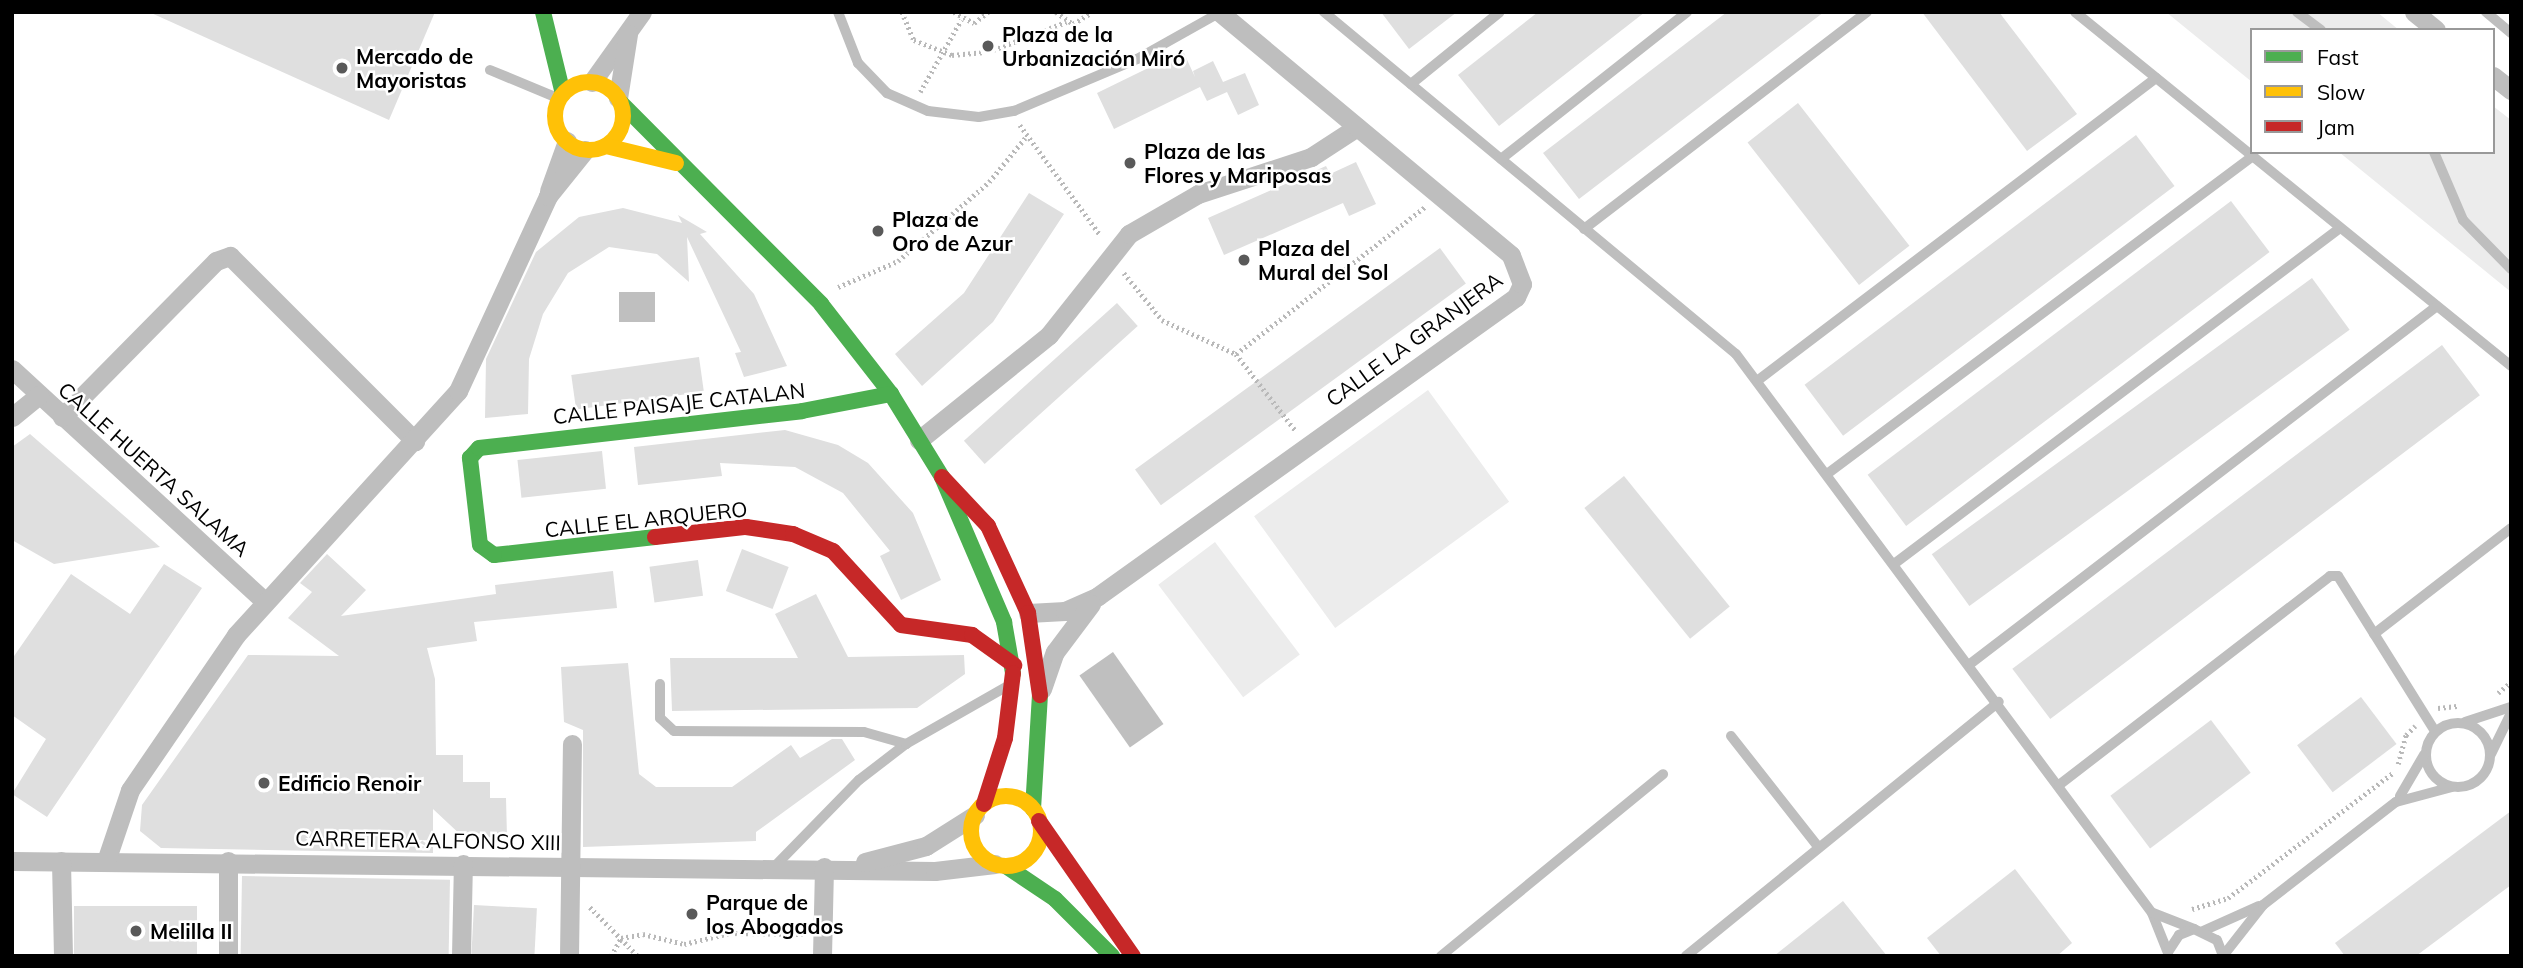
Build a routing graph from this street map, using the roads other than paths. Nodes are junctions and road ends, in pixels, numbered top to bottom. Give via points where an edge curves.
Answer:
1 (542, 12) edge
2 (642, 12) edge
3 (838, 12) edge
4 (1324, 12) edge
5 (1500, 12) edge
6 (1687, 12) edge
7 (1867, 12) edge
8 (2075, 12) edge
9 (2297, 12) edge
10 (2414, 12) edge
11 (2486, 12) edge
12 (1219, 13) edge
13 (2318, 28) edge
14 (2434, 28) edge
15 (628, 33) junction
16 (2511, 33) edge
17 (558, 52) junction
18 (489, 70) dead end
19 (2156, 78) junction
20 (2495, 78) edge
21 (589, 82) junction
22 (1411, 84) junction
23 (2511, 90) edge
24 (562, 97) junction
25 (620, 100) junction
26 (1357, 127) junction
27 (567, 141) junction
28 (607, 146) junction
29 (585, 150) junction
30 (2250, 154) edge
31 (2251, 154) edge
32 (2435, 154) edge
33 (2253, 156) junction
34 (1501, 159) junction
35 (676, 163) junction
36 (548, 196) junction
37 (2340, 228) junction
38 (1584, 229) junction
39 (2511, 269) edge
40 (2437, 306) junction
41 (2511, 366) edge
42 (12, 369) edge
43 (1757, 381) junction
44 (891, 394) junction
45 (40, 396) junction
46 (12, 417) edge
47 (62, 417) junction
48 (919, 440) junction
49 (415, 441) junction
50 (1827, 474) junction
51 (942, 477) junction
52 (2511, 528) edge
53 (485, 553) joint
54 (1895, 564) junction
55 (1098, 596) junction
56 (265, 602) junction
57 (1028, 613) junction
58 (2374, 634) junction
59 (1970, 664) junction
60 (1014, 665) junction
61 (1014, 683) junction
62 (660, 684) dead end
63 (1040, 697) junction
64 (1999, 702) junction
65 (2511, 707) edge
66 (2511, 713) edge
67 (2462, 722) junction
68 (2435, 731) junction
69 (1731, 736) dead end
70 (572, 744) dead end
71 (905, 744) junction
72 (2426, 748) junction
73 (2491, 755) junction
74 (1663, 774) dead end
75 (2059, 785) junction
76 (2452, 787) junction
77 (2396, 802) junction
78 (979, 809) junction
79 (1036, 815) junction
80 (1819, 848) junction
81 (12, 861) edge
82 (61, 861) junction
83 (106, 861) junction
84 (228, 861) junction
85 (463, 864) junction
86 (570, 864) junction
87 (776, 865) junction
88 (1000, 865) junction
89 (833, 867) junction
90 (2263, 905) junction
91 (2152, 913) junction
92 (2199, 930) junction
93 (2168, 954) edge
94 (63, 956) edge
95 (228, 956) edge
96 (461, 956) edge
97 (569, 956) edge
98 (822, 956) edge
99 (1112, 956) edge
100 (1133, 956) edge
101 (1441, 956) edge
102 (1686, 956) edge
103 (2223, 956) edge

1 - 17 street
2 - 15 street
3 - 12 lane via 866,74 912,106 979,117 1014,111 1137,60
4 - 22 lane
5 - 22 lane
6 - 34 lane
7 - 38 lane
8 - 19 lane
9 - 13 lane
10 - 14 street
11 - 16 lane
12 - 26 street, CALLE LA GRANJERA
15 - 21 street
15 - 25 street
17 - 21 street
17 - 24 street
18 - 24 lane
19 - 30 lane
19 - 43 lane
20 - 23 street
21 - 24 street
21 - 25 street
22 - 34 lane
24 - 27 street via 557,126
25 - 28 street via 622,127
25 - 35 street
26 - 48 street via 1311,157 1198,194 1129,234 1095,270 1055,329
26 - 55 street, CALLE LA GRANJERA via 1516,262 1522,284 1516,297
27 - 29 street
27 - 36 street via 553,167
28 - 29 street
28 - 35 street
29 - 36 street
31 - 33 lane
32 - 39 lane via 2463,219
33 - 37 lane
33 - 50 lane
34 - 38 lane
35 - 44 street via 821,304
36 - 49 street via 470,370
37 - 40 lane
37 - 54 lane
38 - 43 lane via 1719,338
40 - 41 lane
40 - 59 lane
42 - 45 street, CALLE HUERTA SALAMA
43 - 50 lane
44 - 48 street
44 - 53 street, CALLE PAISAJE CATALAN via 472,453
45 - 46 street
45 - 47 street, CALLE HUERTA SALAMA
47 - 49 street via 216,261 230,256
47 - 56 street, CALLE HUERTA SALAMA
48 - 51 street
49 - 56 street
50 - 54 lane
51 - 57 street via 988,526
51 - 60 street via 1004,622
52 - 58 lane
53 - 60 street, CALLE EL ARQUERO via 746,527 793,534 834,551 901,625 972,635
54 - 59 lane
55 - 57 street, CALLE LA GRANJERA via 1065,611
55 - 63 street, CALLE LA GRANJERA via 1055,652
56 - 83 street via 135,781 115,821
57 - 63 street
58 - 68 lane
58 - 75 lane via 2338,576 2330,576
59 - 64 lane
60 - 61 street
61 - 71 lane
61 - 78 street via 1005,737
62 - 71 lane via 660,718 674,730 863,732
63 - 79 street
64 - 75 lane
64 - 80 lane
65 - 67 lane
66 - 73 lane
67 - 68 lane
67 - 73 lane via 2479,730
68 - 72 lane
69 - 80 lane
70 - 86 street
71 - 87 lane via 850,788
72 - 76 lane via 2434,777
72 - 77 lane
73 - 76 lane via 2474,783
74 - 101 lane
75 - 91 lane
76 - 77 lane
77 - 90 lane
78 - 79 street via 1009,796
78 - 88 street via 976,849
78 - 89 street, CARRETERA ALFONSO XIII via 926,845
79 - 88 street via 1036,848
79 - 100 street
80 - 102 lane
81 - 82 street, CARRETERA ALFONSO XIII
82 - 83 street, CARRETERA ALFONSO XIII
82 - 94 street
83 - 84 street, CARRETERA ALFONSO XIII
84 - 85 street, CARRETERA ALFONSO XIII
84 - 95 street
85 - 86 street, CARRETERA ALFONSO XIII
85 - 96 street
86 - 87 street, CARRETERA ALFONSO XIII
86 - 97 street
87 - 89 street, CARRETERA ALFONSO XIII
88 - 89 street, CARRETERA ALFONSO XIII via 934,871
88 - 99 street via 1055,899
89 - 98 street
90 - 92 lane
90 - 103 lane
91 - 92 lane
91 - 93 lane
92 - 93 lane via 2179,935
92 - 103 lane via 2217,940

